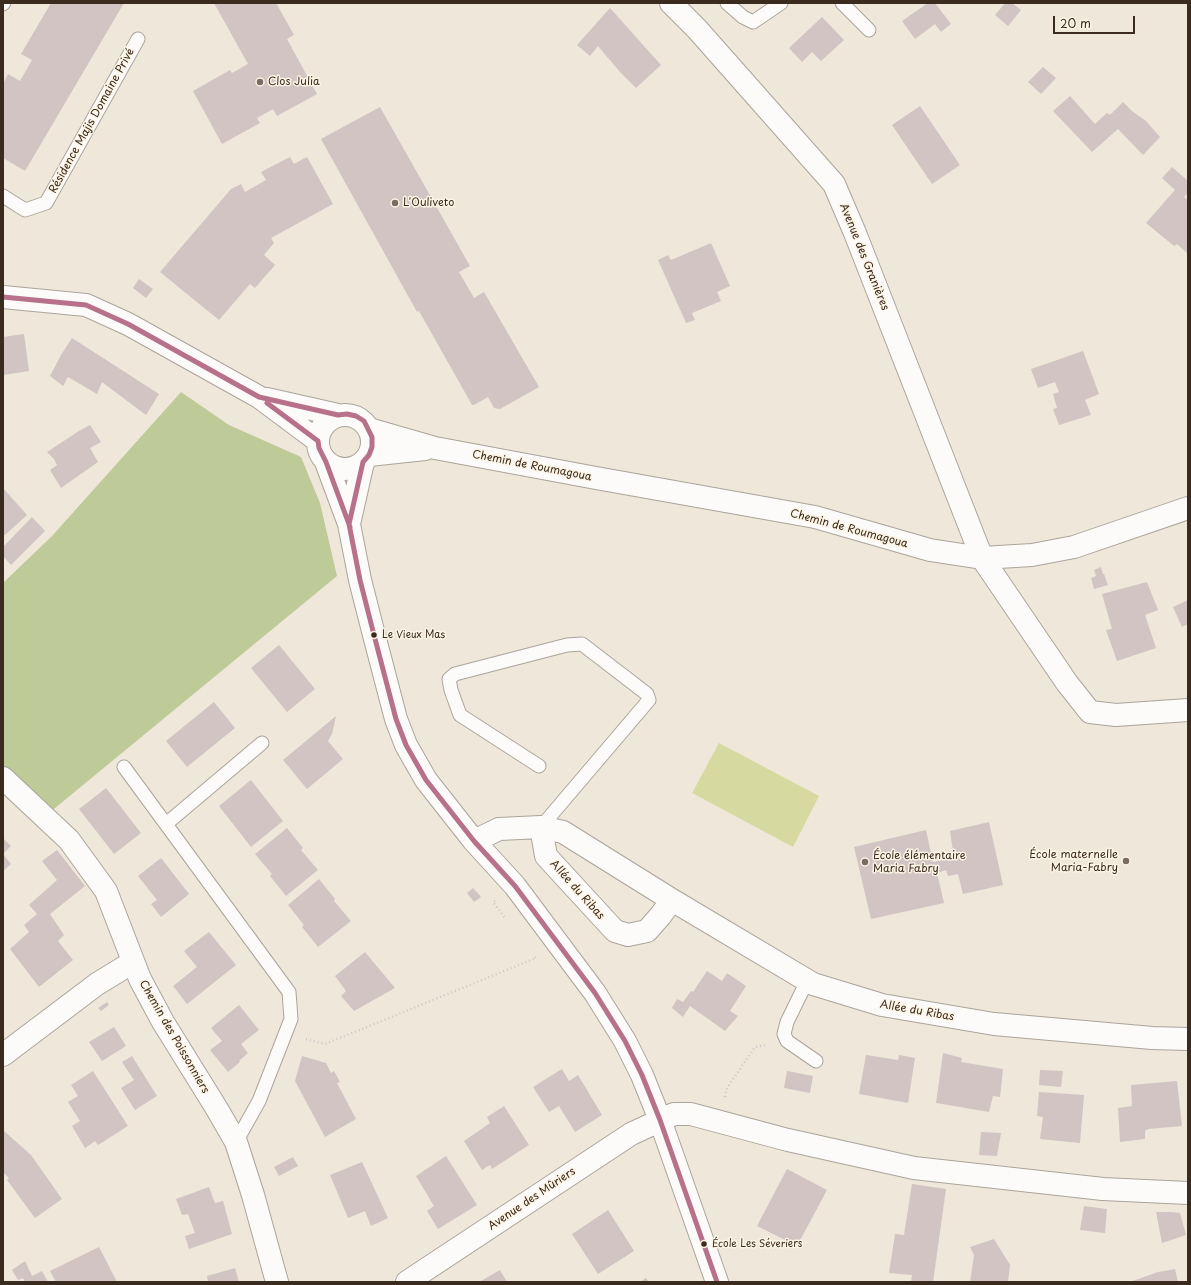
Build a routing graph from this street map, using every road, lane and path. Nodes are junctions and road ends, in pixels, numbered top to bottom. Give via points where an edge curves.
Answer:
1 (671, 3) edge
2 (727, 3) edge
3 (781, 3) edge
4 (842, 3) edge
5 (869, 30) dead end
6 (138, 38) dead end
7 (3, 196) edge
8 (3, 297) edge
9 (259, 398) junction
10 (338, 415) junction
11 (369, 428) junction
12 (318, 441) junction
13 (435, 448) junction
14 (366, 459) junction
15 (326, 462) junction
16 (1188, 508) edge
17 (349, 524) junction
18 (982, 558) junction
19 (1188, 710) edge
20 (262, 743) dead end
21 (539, 766) dead end
22 (124, 767) dead end
23 (3, 778) edge
24 (166, 824) junction
25 (541, 827) junction
26 (474, 841) junction
27 (515, 886) junction
28 (672, 900) junction
29 (507, 921) dead end
30 (531, 952) dead end
31 (133, 962) junction
32 (807, 980) junction
33 (285, 1033) junction
34 (1188, 1039) edge
35 (755, 1047) dead end
36 (3, 1055) edge
37 (816, 1061) dead end
38 (727, 1088) dead end
39 (660, 1120) junction
40 (236, 1142) junction
41 (1188, 1193) edge
42 (277, 1282) edge
43 (407, 1282) edge
44 (717, 1282) edge

1 - 18 street, Avenue des Granières via 697,28 834,184
2 - 3 lane via 742,17 753,22
4 - 5 lane
6 - 7 lane, Résidence Majis Domaine Privé via 46,203 25,210
8 - 9 street via 86,305 128,324
9 - 10 street
9 - 12 street
10 - 11 street via 356,416
10 - 12 street via 324,425 319,432
11 - 13 street, Chemin de Roumagoua
11 - 14 street via 372,447
12 - 15 street
13 - 14 street, Chemin de Roumagoua
13 - 18 street, Chemin de Roumagoua via 815,517 930,550
14 - 15 street via 349,469 341,469
14 - 17 street
15 - 17 street
16 - 18 street, Chemin de Roumagoua via 1074,547 1032,555
17 - 26 street via 374,635 396,718 406,745 426,780
18 - 19 street via 1066,684 1090,712 1116,715
20 - 24 lane
21 - 25 lane via 460,715 449,679 455,674 567,645 582,644 647,694 648,700
22 - 24 lane
23 - 31 street, Chemin des Poissonniers via 69,840 106,891
24 - 33 lane via 289,992 291,1019
25 - 26 street via 498,829
25 - 28 street, Allée du Ribas via 563,832
25 - 28 street, Allée du Ribas via 546,856 615,931 628,935 647,931
26 - 27 street
27 - 29 path via 493,902
27 - 39 street via 595,993 625,1041
28 - 32 street, Allée du Ribas
30 - 33 path via 536,958 325,1044
31 - 36 street via 97,984
31 - 40 street, Chemin des Poissonniers via 163,1022
32 - 34 street, Allée du Ribas via 882,1005 994,1024
32 - 37 lane via 784,1034 786,1041
33 - 40 lane via 258,1101
35 - 38 path
39 - 41 street via 674,1114 691,1114 788,1140 914,1168 1103,1188
39 - 43 street, Avenue des Mûriers via 631,1134
39 - 44 street
40 - 42 street, Chemin des Poissonniers via 254,1195

